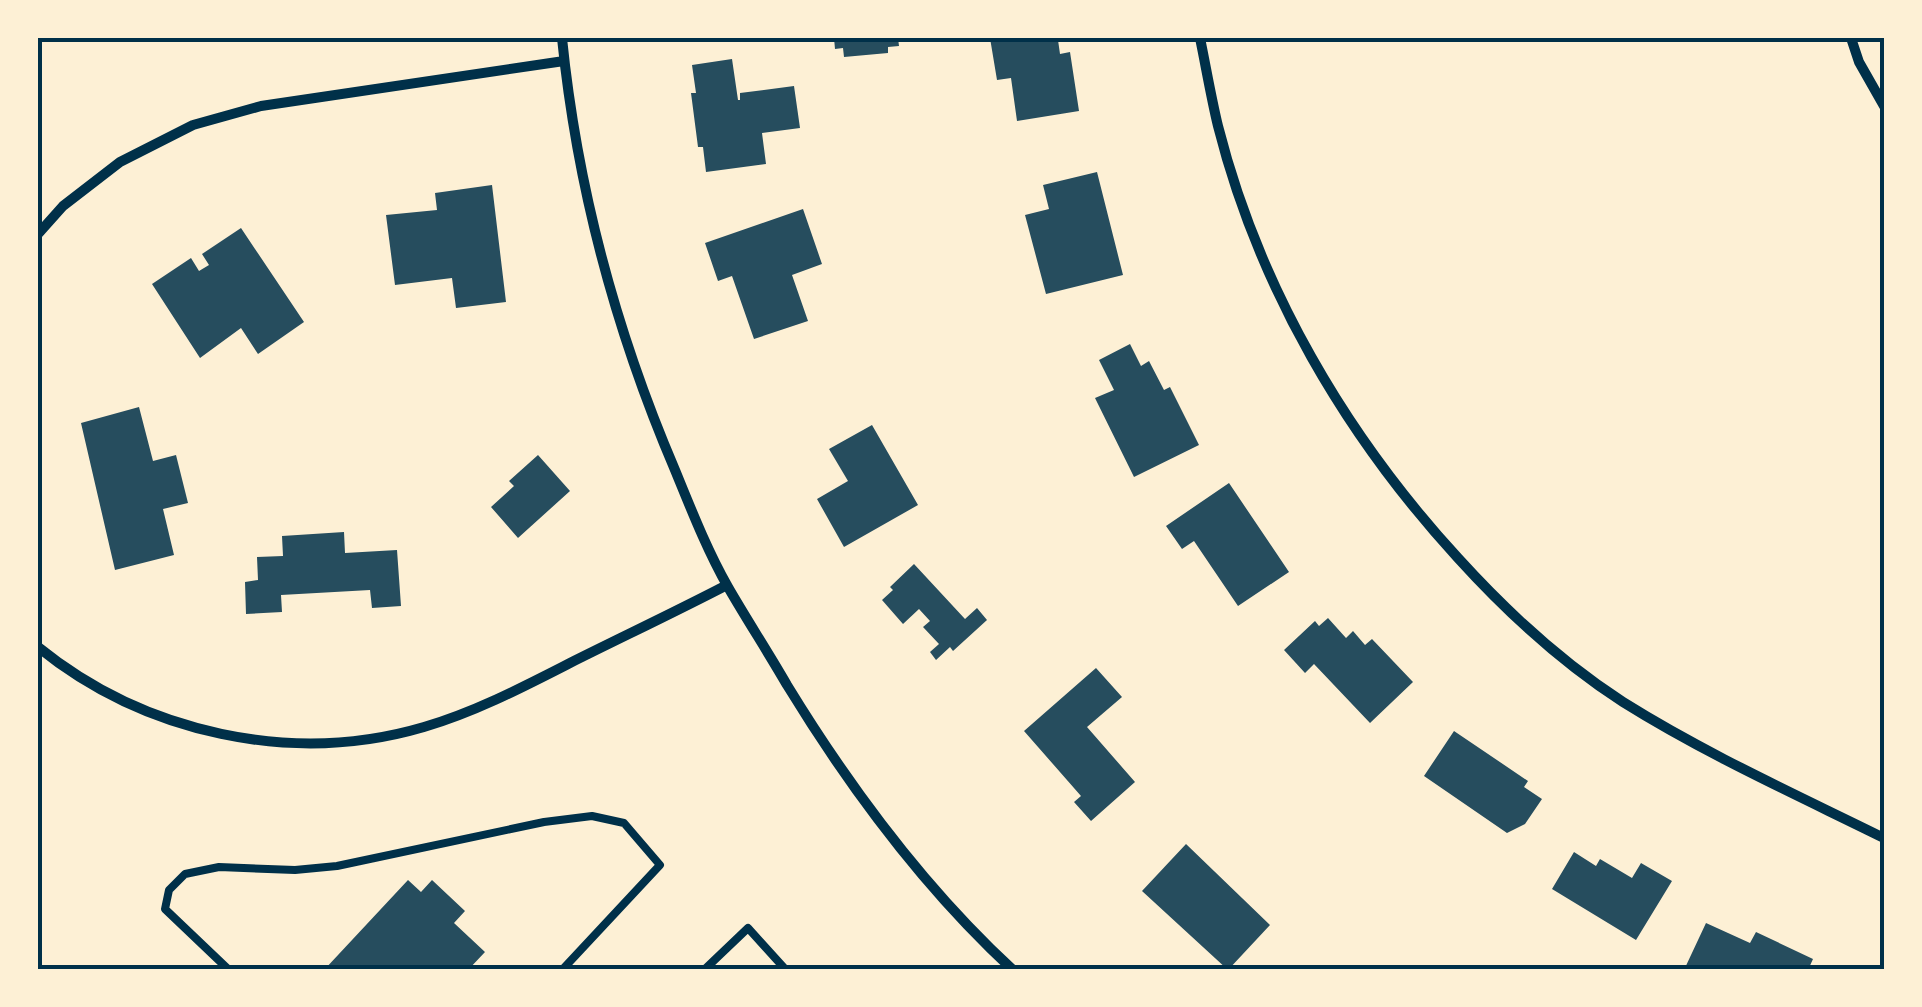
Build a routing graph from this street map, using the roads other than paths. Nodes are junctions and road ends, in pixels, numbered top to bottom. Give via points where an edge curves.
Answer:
1 (562, 38) edge
2 (1200, 38) edge
3 (1851, 38) edge
4 (564, 61) junction
5 (1884, 106) edge
6 (38, 234) edge
7 (727, 585) junction
8 (38, 647) edge
9 (1884, 838) edge
10 (229, 970) edge
11 (562, 970) edge
12 (704, 970) edge
13 (786, 970) edge
14 (1013, 970) edge

1 - 4 street
2 - 9 street via 1219,128 1274,283 1347,416 1416,511 1497,601 1622,701
3 - 5 street
4 - 6 street via 261,106 193,124 120,162
4 - 7 street via 590,215 622,336
7 - 8 street via 501,697 424,727 353,742 275,744 191,728 112,696
7 - 14 street via 887,834
10 - 11 lane via 165,909 169,890 185,874 218,866 337,866 592,816 624,823 660,865
12 - 13 lane via 748,928

